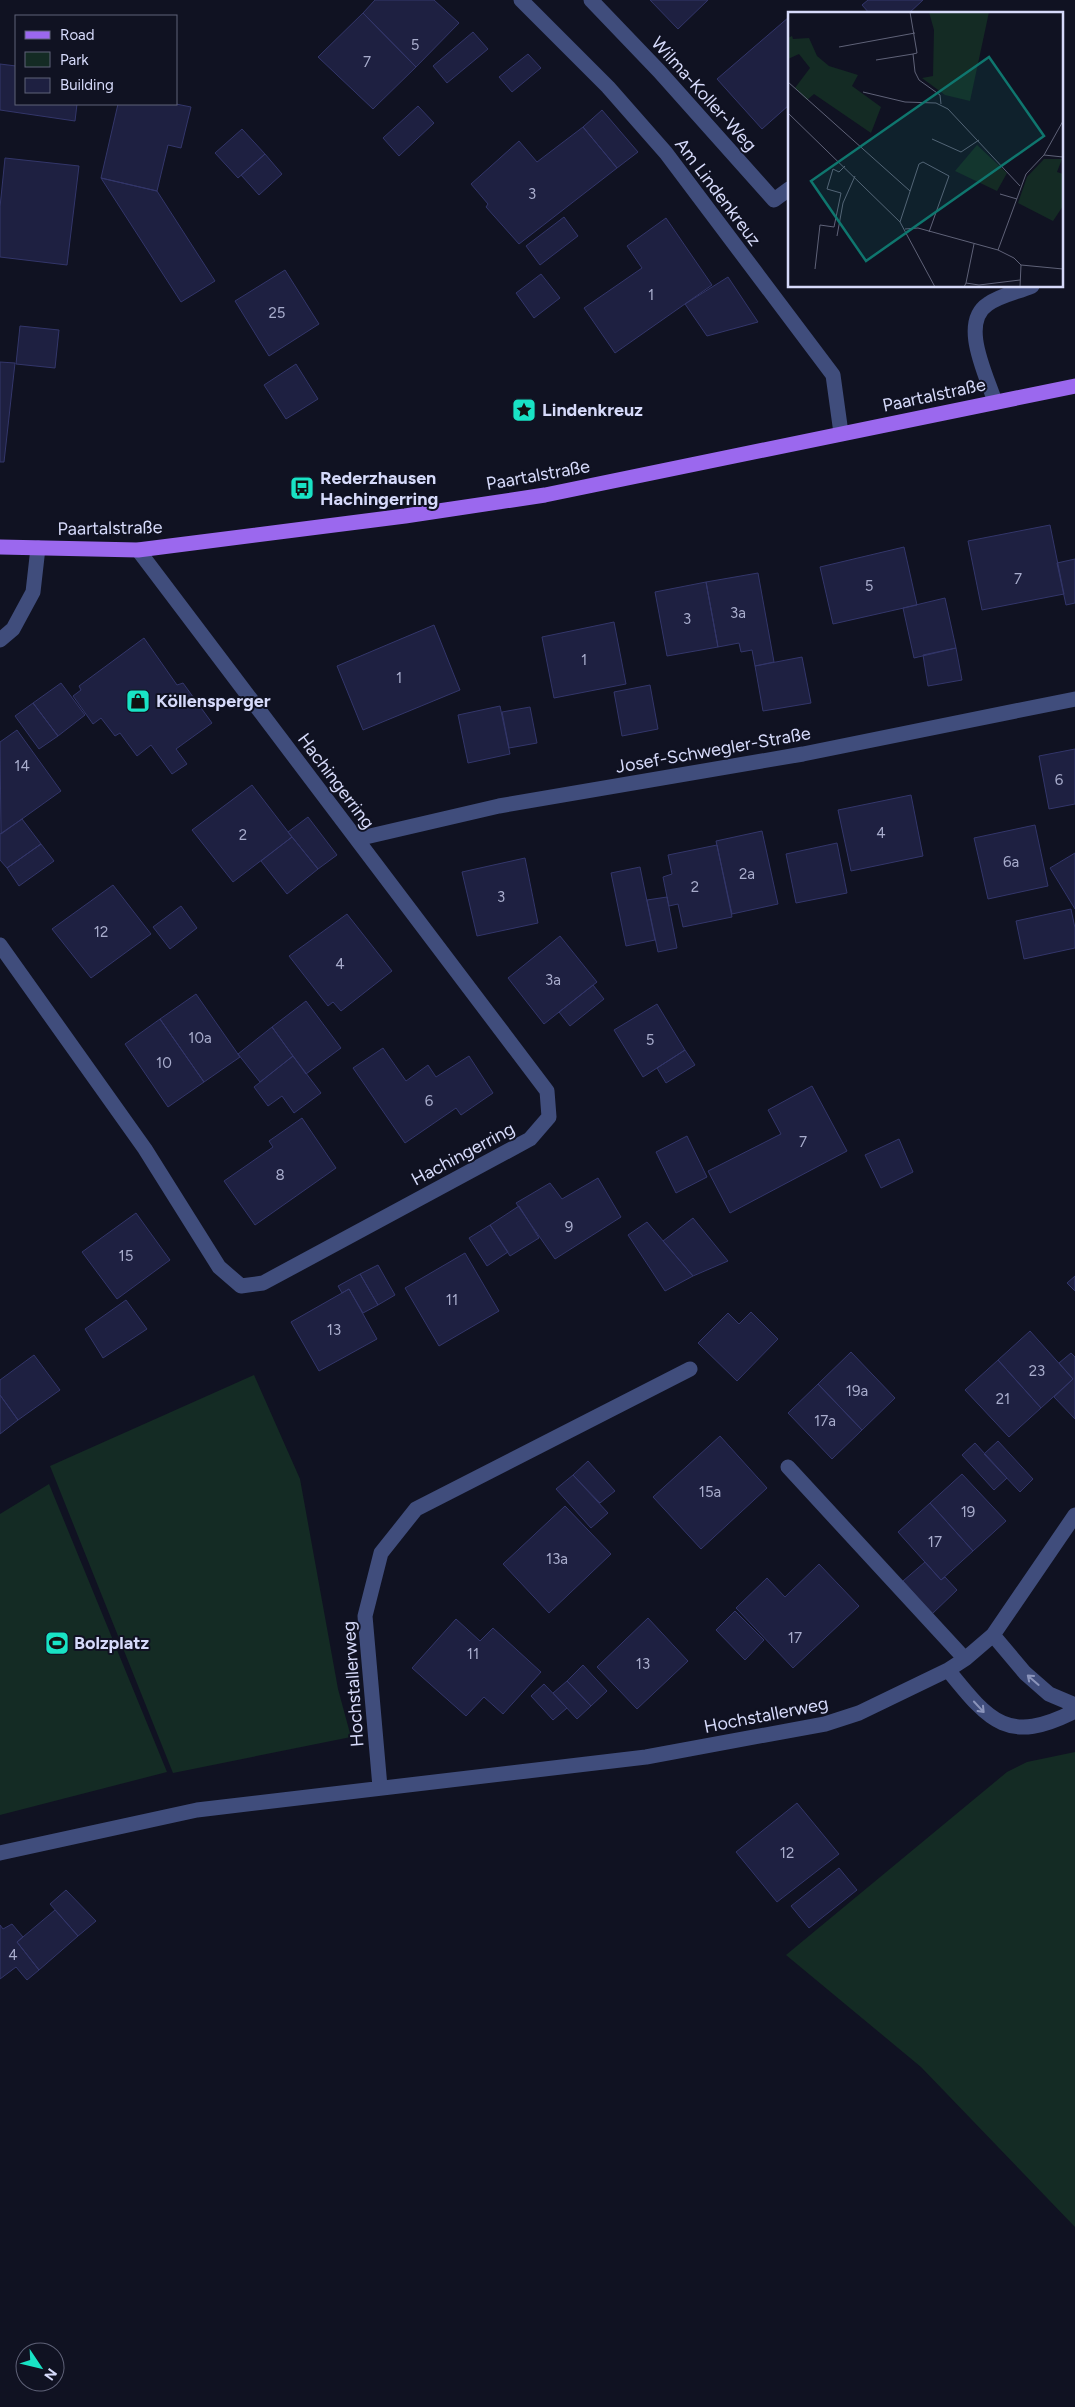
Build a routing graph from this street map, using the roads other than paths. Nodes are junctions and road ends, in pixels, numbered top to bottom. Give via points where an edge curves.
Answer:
1 (521, 0) edge
2 (591, 0) edge
3 (788, 190) edge
4 (1027, 288) edge
5 (1075, 386) edge
6 (995, 402) junction
7 (840, 433) junction
8 (0, 546) edge
9 (38, 548) junction
10 (138, 550) junction
11 (0, 640) edge
12 (1075, 698) edge
13 (357, 839) junction
14 (0, 944) edge
15 (690, 1369) dead end
16 (788, 1467) dead end
17 (1075, 1515) edge
18 (993, 1635) junction
19 (965, 1659) junction
20 (948, 1670) junction
21 (1075, 1704) edge
22 (1075, 1711) edge
23 (380, 1787) junction
24 (0, 1853) edge

1 - 7 street, Am Lindenkreuz via 608,87 666,153 828,367 833,375
2 - 3 street, Wilma-Koller-Weg via 774,200
4 - 6 street via 988,304 976,318 974,339
5 - 6 main road, Paartalstraße
6 - 7 main road, Paartalstraße
7 - 10 main road, Paartalstraße via 545,495 331,527
8 - 9 main road, Paartalstraße
9 - 10 main road, Paartalstraße
9 - 11 street via 33,592 13,629
10 - 13 street, Hachingerring
12 - 13 street, Josef-Schwegler-Straße via 803,754 499,806
13 - 14 street, Hachingerring via 547,1092 549,1117 530,1139 263,1283 241,1286 219,1266 145,1149
15 - 23 street, Hochstallerweg via 416,1509 382,1553 365,1616
16 - 19 street
17 - 18 street, Hochstallerweg
18 - 19 street, Hochstallerweg
21 -> 18 street via 1049,1694 1025,1673
19 - 20 street, Hochstallerweg
20 -> 22 street via 986,1715 1008,1726 1036,1727
20 - 23 street, Hochstallerweg via 859,1713 825,1724 646,1757
23 - 24 street, Hochstallerweg via 197,1810

